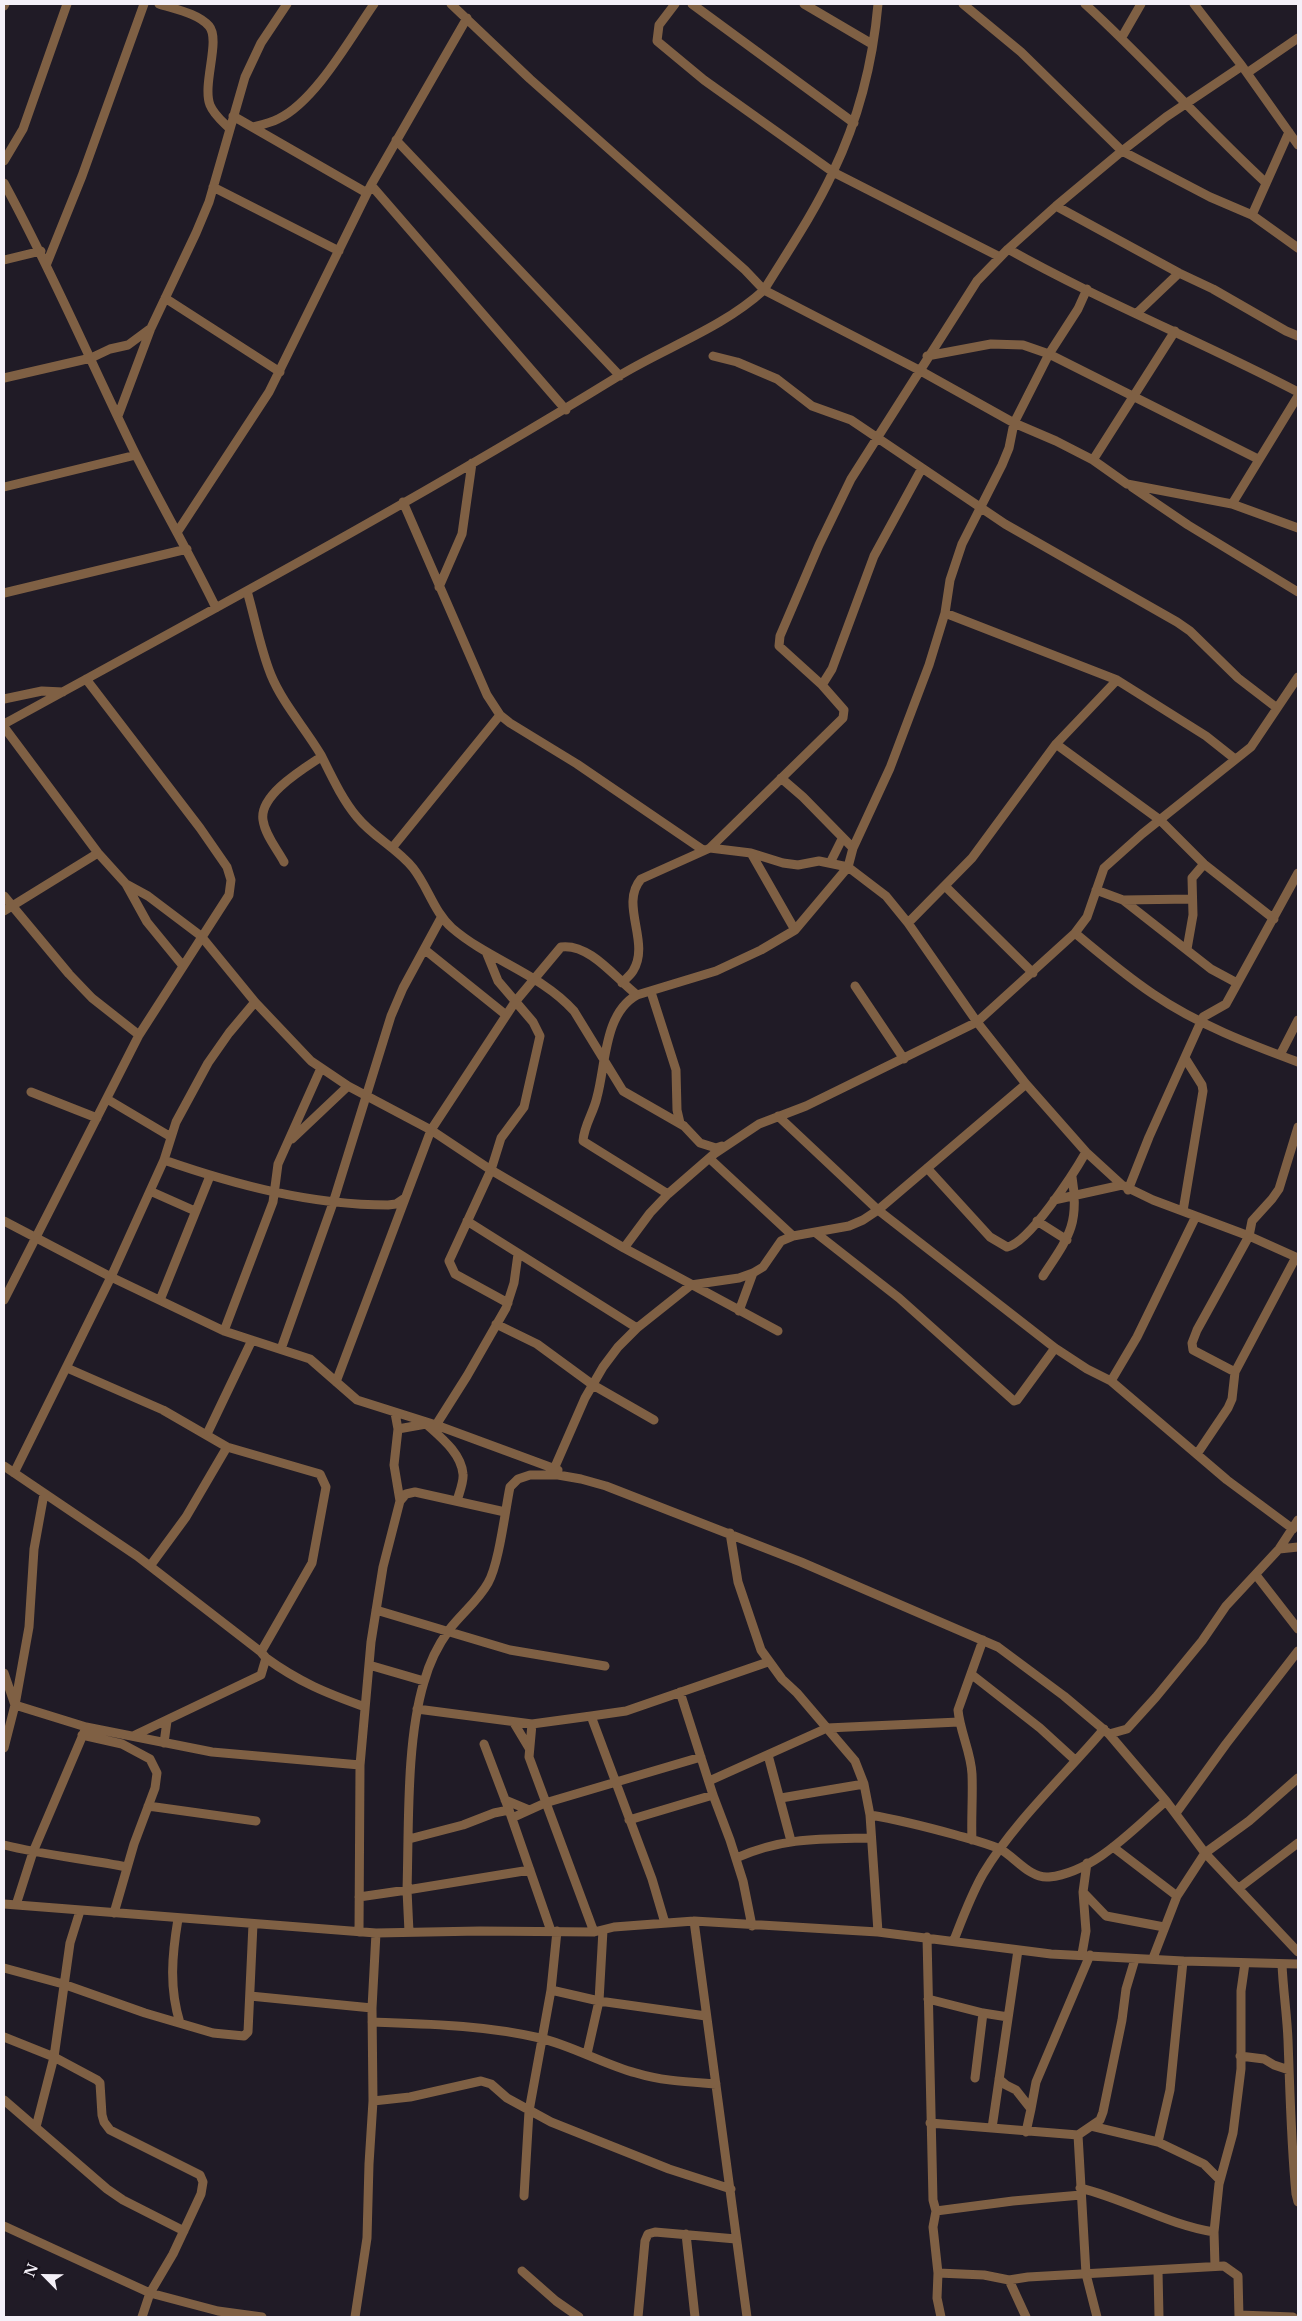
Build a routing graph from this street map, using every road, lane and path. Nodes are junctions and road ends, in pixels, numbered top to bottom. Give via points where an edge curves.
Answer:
1 (67, 4) edge
2 (144, 4) edge
3 (159, 4) edge
4 (287, 4) edge
5 (374, 4) edge
6 (451, 4) edge
7 (675, 4) edge
8 (692, 4) edge
9 (804, 4) edge
10 (878, 4) edge
11 (962, 4) edge
12 (1084, 4) edge
13 (1141, 4) edge
14 (1194, 4) edge
15 (467, 18) junction
16 (1122, 37) junction
17 (1297, 41) edge
18 (872, 44) junction
19 (1245, 69) junction
20 (1185, 104) junction
21 (233, 116) junction
22 (854, 123) junction
23 (252, 127) junction
24 (230, 129) junction
25 (1289, 132) junction
26 (396, 140) junction
27 (1298, 145) edge
28 (1122, 151) junction
29 (4, 161) edge
30 (833, 172) junction
31 (1265, 182) junction
32 (4, 183) edge
33 (213, 187) junction
34 (369, 189) junction
35 (1056, 206) junction
36 (1252, 215) junction
37 (1298, 248) edge
38 (1008, 249) junction
39 (339, 250) junction
40 (41, 251) junction
41 (1000, 257) junction
42 (4, 260) edge
43 (47, 263) junction
44 (1179, 273) junction
45 (1088, 289) junction
46 (764, 290) junction
47 (165, 298) junction
48 (1137, 313) junction
49 (151, 328) junction
50 (1175, 331) junction
51 (1298, 336) edge
52 (1049, 354) junction
53 (713, 356) dead end
54 (927, 356) junction
55 (91, 358) junction
56 (919, 370) junction
57 (280, 372) junction
58 (620, 376) junction
59 (4, 378) edge
60 (1298, 392) edge
61 (1298, 396) edge
62 (1134, 397) junction
63 (566, 410) junction
64 (118, 416) junction
65 (1014, 423) junction
66 (878, 440) junction
67 (136, 455) junction
68 (1258, 458) junction
69 (1093, 460) junction
70 (472, 462) junction
71 (922, 468) junction
72 (1127, 484) junction
73 (4, 487) edge
74 (403, 502) junction
75 (1232, 504) junction
76 (980, 508) junction
77 (1298, 528) edge
78 (178, 532) junction
79 (187, 549) junction
80 (439, 588) junction
81 (248, 591) junction
82 (1298, 592) edge
83 (4, 593) edge
84 (216, 608) junction
85 (945, 613) junction
86 (1298, 677) edge
87 (86, 679) junction
88 (1117, 680) junction
89 (822, 685) junction
90 (64, 692) junction
91 (4, 699) edge
92 (1277, 708) junction
93 (500, 715) junction
94 (4, 726) edge
95 (1056, 744) junction
96 (321, 757) junction
97 (1235, 760) junction
98 (781, 778) junction
99 (1160, 820) junction
100 (842, 838) junction
101 (392, 848) junction
102 (853, 848) junction
103 (706, 849) junction
104 (751, 853) junction
105 (98, 854) junction
106 (284, 862) dead end
107 (830, 863) junction
108 (1204, 864) junction
109 (848, 867) junction
110 (1298, 873) edge
111 (126, 884) junction
112 (945, 886) junction
113 (1096, 890) junction
114 (4, 896) edge
115 (1123, 900) junction
116 (1192, 900) junction
117 (12, 906) junction
118 (4, 911) edge
119 (441, 918) junction
120 (1274, 919) junction
121 (908, 923) junction
122 (795, 930) junction
123 (1075, 933) junction
124 (202, 936) junction
125 (424, 949) junction
126 (1187, 949) junction
127 (487, 954) junction
128 (183, 966) junction
129 (1033, 973) junction
130 (535, 980) junction
131 (622, 983) junction
132 (1236, 983) junction
133 (855, 986) dead end
134 (651, 992) junction
135 (637, 995) junction
136 (255, 1002) junction
137 (515, 1002) junction
138 (506, 1014) junction
139 (1201, 1020) junction
140 (1298, 1020) edge
141 (977, 1022) junction
142 (139, 1035) junction
143 (1280, 1055) junction
144 (1184, 1058) junction
145 (904, 1059) junction
146 (604, 1062) junction
147 (1298, 1062) edge
148 (321, 1068) junction
149 (1026, 1084) junction
150 (348, 1086) junction
151 (30, 1092) dead end
152 (366, 1096) junction
153 (106, 1099) junction
154 (778, 1116) junction
155 (97, 1118) junction
156 (680, 1123) junction
157 (1298, 1126) edge
158 (431, 1130) junction
159 (171, 1137) junction
160 (288, 1142) junction
161 (727, 1145) junction
162 (1086, 1152) junction
163 (709, 1158) junction
164 (164, 1160) junction
165 (927, 1168) junction
166 (491, 1170) junction
167 (210, 1176) junction
168 (1072, 1177) junction
169 (1125, 1187) junction
170 (150, 1191) junction
171 (274, 1192) junction
172 (668, 1194) junction
173 (1075, 1194) junction
174 (405, 1198) junction
175 (1054, 1200) junction
176 (333, 1203) junction
177 (878, 1210) junction
178 (196, 1211) junction
179 (1183, 1211) junction
180 (1196, 1216) junction
181 (4, 1221) edge
182 (467, 1221) junction
183 (1037, 1221) junction
184 (816, 1233) junction
185 (793, 1236) junction
186 (1249, 1236) junction
187 (36, 1237) junction
188 (1067, 1240) junction
189 (624, 1248) junction
190 (518, 1254) junction
191 (1297, 1258) edge
192 (753, 1274) junction
193 (1043, 1276) dead end
194 (111, 1277) junction
195 (691, 1285) junction
196 (4, 1300) edge
197 (160, 1300) junction
198 (508, 1303) junction
199 (739, 1311) junction
200 (496, 1324) junction
201 (637, 1328) junction
202 (224, 1331) junction
203 (778, 1332) dead end
204 (252, 1340) junction
205 (1055, 1348) junction
206 (281, 1349) junction
207 (67, 1368) junction
208 (1235, 1372) junction
209 (1111, 1381) junction
210 (336, 1382) junction
211 (593, 1385) junction
212 (395, 1413) junction
213 (654, 1420) dead end
214 (424, 1423) junction
215 (436, 1425) junction
216 (398, 1429) junction
217 (207, 1434) junction
218 (227, 1447) junction
219 (1197, 1454) junction
220 (4, 1466) edge
221 (554, 1469) junction
222 (14, 1474) junction
223 (581, 1479) junction
224 (44, 1494) junction
225 (400, 1501) junction
226 (457, 1501) junction
227 (505, 1512) junction
228 (1298, 1520) edge
229 (1294, 1529) junction
230 (730, 1533) junction
231 (1298, 1547) edge
232 (1279, 1549) junction
233 (150, 1566) junction
234 (1256, 1575) junction
235 (376, 1610) junction
236 (1298, 1629) edge
237 (448, 1632) junction
238 (268, 1638) junction
239 (983, 1640) junction
240 (250, 1643) junction
241 (1298, 1651) edge
242 (263, 1655) junction
243 (768, 1662) junction
244 (369, 1665) junction
245 (604, 1666) dead end
246 (4, 1673) edge
247 (970, 1674) junction
248 (424, 1681) junction
249 (680, 1692) junction
250 (15, 1705) junction
251 (365, 1706) junction
252 (417, 1709) junction
253 (591, 1716) junction
254 (166, 1721) junction
255 (514, 1722) junction
256 (959, 1722) junction
257 (532, 1724) junction
258 (827, 1728) junction
259 (84, 1731) junction
260 (1107, 1732) junction
261 (5, 1736) edge
262 (133, 1736) junction
263 (164, 1743) junction
264 (484, 1744) dead end
265 (4, 1748) edge
266 (529, 1748) junction
267 (768, 1755) junction
268 (701, 1757) junction
269 (1075, 1760) junction
270 (360, 1765) junction
271 (1298, 1778) edge
272 (709, 1781) junction
273 (615, 1782) junction
274 (864, 1784) junction
275 (713, 1795) junction
276 (504, 1798) junction
277 (781, 1798) junction
278 (1166, 1801) junction
279 (545, 1803) junction
280 (148, 1806) junction
281 (529, 1810) junction
282 (494, 1813) junction
283 (1176, 1813) junction
284 (511, 1814) junction
285 (870, 1815) junction
286 (629, 1820) junction
287 (256, 1821) dead end
288 (871, 1838) junction
289 (409, 1839) junction
290 (972, 1840) junction
291 (791, 1841) junction
292 (1298, 1843) edge
293 (4, 1845) edge
294 (1113, 1847) junction
295 (1000, 1850) junction
296 (33, 1852) junction
297 (1205, 1853) junction
298 (736, 1858) junction
299 (1087, 1863) junction
300 (127, 1867) junction
301 (530, 1870) junction
302 (1239, 1888) junction
303 (407, 1890) junction
304 (1083, 1892) junction
305 (1177, 1896) junction
306 (359, 1897) junction
307 (4, 1904) edge
308 (16, 1905) junction
309 (80, 1911) junction
310 (114, 1913) junction
311 (178, 1919) junction
312 (694, 1921) junction
313 (665, 1923) junction
314 (253, 1924) junction
315 (752, 1926) junction
316 (1164, 1927) junction
317 (554, 1931) junction
318 (598, 1931) junction
319 (359, 1932) junction
320 (409, 1932) junction
321 (878, 1932) junction
322 (376, 1933) junction
323 (927, 1937) junction
324 (954, 1940) junction
325 (1297, 1948) edge
326 (1018, 1950) junction
327 (1086, 1955) junction
328 (1153, 1958) junction
329 (1135, 1959) junction
330 (1183, 1961) junction
331 (1245, 1963) junction
332 (1282, 1964) junction
333 (1298, 1964) edge
334 (4, 1968) edge
335 (64, 1984) junction
336 (551, 1990) junction
337 (250, 1996) junction
338 (928, 1999) junction
339 (599, 2001) junction
340 (372, 2008) junction
341 (983, 2013) junction
342 (706, 2016) junction
343 (1008, 2017) junction
344 (372, 2022) junction
345 (180, 2023) junction
346 (4, 2037) edge
347 (542, 2038) junction
348 (587, 2054) junction
349 (1240, 2056) junction
350 (54, 2058) junction
351 (1288, 2070) junction
352 (975, 2078) dead end
353 (999, 2079) junction
354 (716, 2084) junction
355 (4, 2100) edge
356 (373, 2101) junction
357 (1030, 2109) junction
358 (529, 2111) junction
359 (930, 2123) junction
360 (1091, 2126) junction
361 (36, 2127) junction
362 (992, 2128) junction
363 (1026, 2132) junction
364 (1078, 2135) junction
365 (1158, 2142) junction
366 (1220, 2180) junction
367 (731, 2189) junction
368 (1081, 2192) junction
369 (524, 2196) dead end
370 (1298, 2202) edge
371 (936, 2211) junction
372 (4, 2226) edge
373 (184, 2231) junction
374 (1214, 2232) junction
375 (686, 2234) junction
376 (736, 2239) junction
377 (1215, 2266) junction
378 (522, 2271) dead end
379 (1158, 2271) junction
380 (938, 2273) junction
381 (1086, 2274) junction
382 (1009, 2280) junction
383 (150, 2293) junction
384 (1239, 2316) edge
385 (142, 2317) edge
386 (262, 2317) edge
387 (355, 2317) edge
388 (579, 2317) edge
389 (638, 2317) edge
390 (695, 2317) edge
391 (747, 2317) edge
392 (941, 2317) edge
393 (1026, 2317) edge
394 (1096, 2317) edge
395 (1159, 2317) edge
396 (1293, 2317) edge

1 - 29 street via 23,130
2 - 43 street
3 - 24 street via 195,16 208,25 213,34 209,103 214,114
4 - 21 street via 253,58
5 - 23 street via 322,80 308,95 280,119
6 - 15 street
7 - 30 street via 659,25 657,41 704,80
8 - 22 street
9 - 18 street
10 - 18 street
11 - 28 street via 1028,58
12 - 16 street
13 - 16 street
14 - 19 street
15 - 26 street
15 - 46 street
16 - 20 street
17 - 19 street
18 - 22 street
19 - 20 street
19 - 25 street
20 - 28 street
20 - 31 street
21 - 23 street
21 - 24 street
22 - 30 street
23 - 34 street
24 - 33 street
25 - 27 street
25 - 31 street
26 - 34 street
26 - 58 street
28 - 35 street
28 - 36 street
30 - 41 street
30 - 46 street
31 - 36 street
32 - 40 street
33 - 39 street
33 - 47 street
34 - 39 street
34 - 63 street
35 - 38 street
35 - 44 street
36 - 37 street
38 - 41 street
38 - 45 street
39 - 57 street
40 - 42 street
40 - 43 street
41 - 54 street via 977,281
43 - 55 street
44 - 48 street
44 - 51 street
45 - 48 street
45 - 52 street
46 - 56 street
46 - 58 street via 747,306 715,326
47 - 49 street
47 - 57 street
48 - 50 street
49 - 55 street via 128,346 110,349
49 - 64 street
50 - 60 street
50 - 62 street
52 - 54 street via 1022,345 991,344
52 - 62 street
52 - 65 street
53 - 66 street via 777,379 812,406 851,420
54 - 56 street
55 - 59 street
55 - 64 street
56 - 65 street
56 - 66 street
57 - 78 street
58 - 63 street
61 - 68 street
62 - 68 street
62 - 69 street
63 - 70 street
64 - 67 street
65 - 69 street
65 - 76 street via 1009,448
66 - 71 street
66 - 89 street via 840,498 780,636 779,646
67 - 73 street
67 - 78 street
68 - 75 street
69 - 72 street
70 - 74 street
70 - 80 street via 462,534
71 - 76 street
71 - 89 street via 874,556 832,669
72 - 75 street
72 - 82 street
74 - 80 street
74 - 81 street
75 - 77 street
76 - 85 street via 962,544 950,580
76 - 92 street via 1177,622 1238,678
78 - 79 street
79 - 83 street
79 - 84 street
80 - 93 street via 486,695
81 - 84 street
81 - 96 street via 271,675
84 - 87 street
85 - 88 street
85 - 102 street via 890,768
86 - 92 street
87 - 90 street
87 - 124 street via 227,867 231,880 229,895
88 - 95 street
88 - 97 street via 1206,736
89 - 98 street via 844,710 843,718
90 - 91 street via 42,691
90 - 94 street
92 - 97 street via 1251,747
93 - 101 street
93 - 103 street
94 - 105 street
95 - 99 street
95 - 112 street via 972,858
96 - 101 street via 359,820
96 - 106 street via 293,777 264,806 262,819
97 - 99 street
98 - 100 street
98 - 103 street
99 - 108 street
99 - 113 street via 1104,868
100 - 102 street
100 - 107 street
101 - 119 street via 402,855 420,878
102 - 109 street
103 - 104 street
103 - 131 street via 636,884 632,898 639,949 633,972
104 - 107 street via 798,865
104 - 122 street
105 - 111 street
105 - 117 street
107 - 109 street
108 - 116 street via 1192,878
108 - 120 street
109 - 121 street via 886,896
109 - 122 street
110 - 120 street
111 - 124 street via 148,896
111 - 128 street via 147,922
112 - 121 street
112 - 129 street
113 - 115 street
113 - 123 street via 1087,916
114 - 117 street
115 - 116 street
115 - 126 street
116 - 126 street via 1193,922
117 - 118 street
117 - 142 street via 92,998
119 - 125 street
119 - 127 street
120 - 132 street
121 - 141 street
122 - 134 street via 716,971
123 - 129 street
123 - 139 street via 1154,995
124 - 128 street
124 - 136 street
125 - 138 street
125 - 152 street via 391,1016
126 - 132 street via 1211,969
127 - 130 street
127 - 137 street via 498,981
128 - 142 street
129 - 141 street
130 - 131 street via 550,958 561,947 568,946 598,960
130 - 137 street
130 - 146 street via 574,1011
131 - 135 street
132 - 139 street via 1226,1004
133 - 145 street
134 - 135 street
134 - 156 street via 676,1070
135 - 146 street via 626,1001 620,1010
136 - 148 street
136 - 159 street via 208,1063
137 - 138 street
137 - 166 street via 533,1022 540,1036 524,1107 501,1138
138 - 158 street
139 - 143 street
139 - 144 street
140 - 143 street
141 - 145 street
141 - 149 street
142 - 153 street
143 - 147 street
144 - 169 street
144 - 179 street via 1203,1091
145 - 154 street
146 - 156 street via 623,1091
146 - 172 street via 598,1096 583,1133 583,1141
148 - 150 street
148 - 160 street
149 - 162 street
149 - 165 street
150 - 152 street
150 - 160 street
151 - 155 street
152 - 158 street
152 - 176 street
153 - 155 street
153 - 159 street
154 - 161 street
154 - 177 street
155 - 187 street
156 - 161 street via 700,1144 716,1148
157 - 186 street via 1279,1188 1252,1221
158 - 166 street
158 - 174 street
159 - 164 street
160 - 171 street via 278,1164
161 - 163 street
162 - 168 street
162 - 169 street
163 - 172 street
163 - 185 street
164 - 167 street
164 - 170 street
165 - 177 street
165 - 183 street via 999,1244 1014,1246 1027,1236
166 - 182 street
166 - 189 street
167 - 171 street
167 - 178 street
168 - 173 street
168 - 175 street
169 - 173 street
169 - 179 street
170 - 178 street
170 - 194 street
171 - 176 street
171 - 202 street
172 - 189 street
173 - 175 street
173 - 188 street via 1074,1222
174 - 176 street via 388,1205
174 - 210 street
175 - 183 street
176 - 206 street
177 - 184 street via 849,1226
177 - 205 street
178 - 197 street
179 - 180 street
180 - 186 street
180 - 209 street via 1137,1337
181 - 187 street
182 - 190 street
182 - 198 street via 449,1261 450,1268 454,1274
183 - 188 street
184 - 185 street
184 - 205 street via 899,1298 1014,1401
185 - 192 street via 781,1241 763,1267
186 - 191 street
186 - 208 street via 1197,1330 1192,1346 1193,1350
187 - 194 street
187 - 196 street
188 - 193 street
189 - 195 street
190 - 198 street
190 - 201 street
191 - 208 street
192 - 195 street
192 - 199 street
194 - 197 street
194 - 207 street
195 - 199 street
195 - 201 street
197 - 202 street
198 - 200 street
199 - 203 street
200 - 211 street via 537,1344
200 - 215 street
201 - 211 street via 618,1348
202 - 204 street
204 - 206 street
204 - 217 street
205 - 209 street
206 - 210 street via 310,1359
207 - 217 street via 163,1410
207 - 222 street
208 - 219 street via 1228,1408
209 - 219 street
210 - 212 street via 357,1400
211 - 213 street
211 - 221 street
212 - 214 street
212 - 216 street
214 - 215 street
214 - 216 street
214 - 226 street via 447,1444 461,1463 464,1476
215 - 221 street
216 - 225 street via 394,1465
217 - 218 street
218 - 233 street via 186,1517
218 - 238 street via 314,1471 320,1474 326,1487 312,1563
219 - 229 street
220 - 222 street
221 - 223 street
222 - 224 street
223 - 227 street via 530,1475 518,1479 510,1487
223 - 230 street
224 - 233 street
224 - 250 street via 34,1549 29,1627
225 - 226 street via 406,1494 415,1492
225 - 235 street
226 - 227 street
227 - 237 street via 488,1583
228 - 229 street
229 - 232 street
230 - 239 street
230 - 243 street via 738,1582
231 - 232 street
232 - 234 street
233 - 240 street
234 - 236 street
234 - 260 street via 1226,1606 1202,1641 1127,1729
235 - 237 street
235 - 244 street
237 - 245 street via 510,1650
237 - 248 street
238 - 240 street
238 - 242 street
239 - 247 street
239 - 260 street via 1017,1659
240 - 242 street
241 - 283 street
242 - 251 street via 291,1676 323,1692
242 - 254 street via 261,1675
243 - 249 street
243 - 258 street
244 - 248 street
244 - 251 street
246 - 250 street
247 - 256 street via 958,1710
247 - 269 street via 1040,1728
248 - 252 street
249 - 253 street via 626,1711
249 - 268 street
250 - 259 street
250 - 261 street
251 - 270 street
252 - 255 street
252 - 289 street
253 - 257 street
253 - 273 street
254 - 262 street
254 - 263 street
255 - 257 street
255 - 266 street
256 - 258 street
256 - 290 street via 972,1774
257 - 266 street
258 - 267 street
258 - 274 street via 855,1761
259 - 262 street
259 - 280 street via 150,1758 157,1773
259 - 296 street
260 - 269 street
260 - 278 street
261 - 265 street
262 - 263 street
263 - 270 street via 212,1752
264 - 276 street
266 - 279 street via 529,1757
267 - 272 street
267 - 277 street
268 - 272 street
268 - 273 street
269 - 295 street
270 - 306 street
271 - 297 street
272 - 275 street
273 - 279 street
273 - 286 street
274 - 277 street
274 - 285 street
275 - 286 street
275 - 298 street
276 - 281 street
276 - 282 street
276 - 284 street
277 - 291 street
278 - 283 street
278 - 294 street
279 - 281 street
279 - 318 street
280 - 287 street
280 - 300 street
281 - 284 street
282 - 284 street
282 - 289 street
283 - 297 street
284 - 301 street
285 - 288 street
285 - 290 street via 906,1821
286 - 313 street
288 - 291 street
288 - 321 street
289 - 303 street
290 - 295 street
291 - 298 street
292 - 302 street
293 - 296 street
294 - 299 street
294 - 305 street
295 - 299 street via 1030,1871 1048,1877
295 - 324 street via 970,1899
296 - 300 street via 76,1856
296 - 308 street
297 - 302 street
297 - 305 street
298 - 315 street
299 - 304 street
300 - 310 street
301 - 303 street
301 - 317 street
302 - 325 street
303 - 306 street
303 - 320 street
304 - 316 street via 1106,1916
304 - 327 street
305 - 316 street
306 - 319 street
307 - 308 street
308 - 309 street
309 - 310 street
309 - 335 street via 70,1943
310 - 311 street
311 - 314 street
311 - 345 street via 172,1976
312 - 313 street
312 - 315 street
312 - 342 street
313 - 318 street
314 - 319 street
314 - 337 street
315 - 321 street
316 - 328 street
317 - 318 street
317 - 320 street
317 - 336 street
318 - 339 street
319 - 322 street
320 - 322 street
321 - 323 street
322 - 340 street
323 - 324 street
323 - 338 street
324 - 326 street
326 - 327 street
326 - 343 street
327 - 329 street
327 - 357 street via 1036,2082
328 - 329 street
328 - 330 street
329 - 360 street via 1126,1988 1104,2112 1100,2120
330 - 331 street
330 - 365 street via 1170,2090
331 - 332 street
331 - 349 street
332 - 333 street
332 - 351 street
334 - 335 street
335 - 345 street
335 - 350 street
336 - 339 street
336 - 347 street
337 - 340 street
337 - 345 street via 248,2032 244,2036 213,2033
338 - 341 street
338 - 359 street
339 - 342 street
339 - 348 street
340 - 344 street
341 - 343 street
341 - 352 street
342 - 354 street
343 - 353 street
344 - 347 street via 452,2026
344 - 356 street
346 - 350 street
347 - 348 street
347 - 358 street
348 - 354 street via 636,2073 670,2081
349 - 351 street via 1264,2059
349 - 366 street via 1233,2133
350 - 361 street
350 - 373 street via 100,2083 102,2115 110,2130 200,2174 204,2182 201,2194
351 - 370 street via 1291,2146
353 - 357 street via 1016,2090
353 - 362 street
354 - 367 street
355 - 361 street
356 - 358 street via 410,2097 481,2081 491,2084
356 - 387 street via 367,2238
357 - 363 street
358 - 367 street via 669,2168
358 - 369 street
359 - 362 street
359 - 371 street
360 - 364 street
360 - 365 street
361 - 373 street via 107,2189
362 - 363 street
363 - 364 street
364 - 368 street
365 - 366 street via 1204,2164
366 - 374 street
367 - 376 street
368 - 371 street
368 - 374 street via 1100,2193 1191,2227
368 - 381 street
371 - 380 street via 933,2227
372 - 383 street
373 - 383 street
374 - 377 street
375 - 376 street
375 - 389 street via 648,2234
375 - 390 street
376 - 391 street
377 - 379 street
377 - 384 street via 1224,2266 1238,2276
378 - 388 street via 556,2302
379 - 381 street
379 - 395 street
380 - 382 street via 984,2275
380 - 392 street via 937,2298
381 - 382 street
381 - 394 street
382 - 393 street
383 - 385 street
383 - 386 street via 218,2311
384 - 396 street

